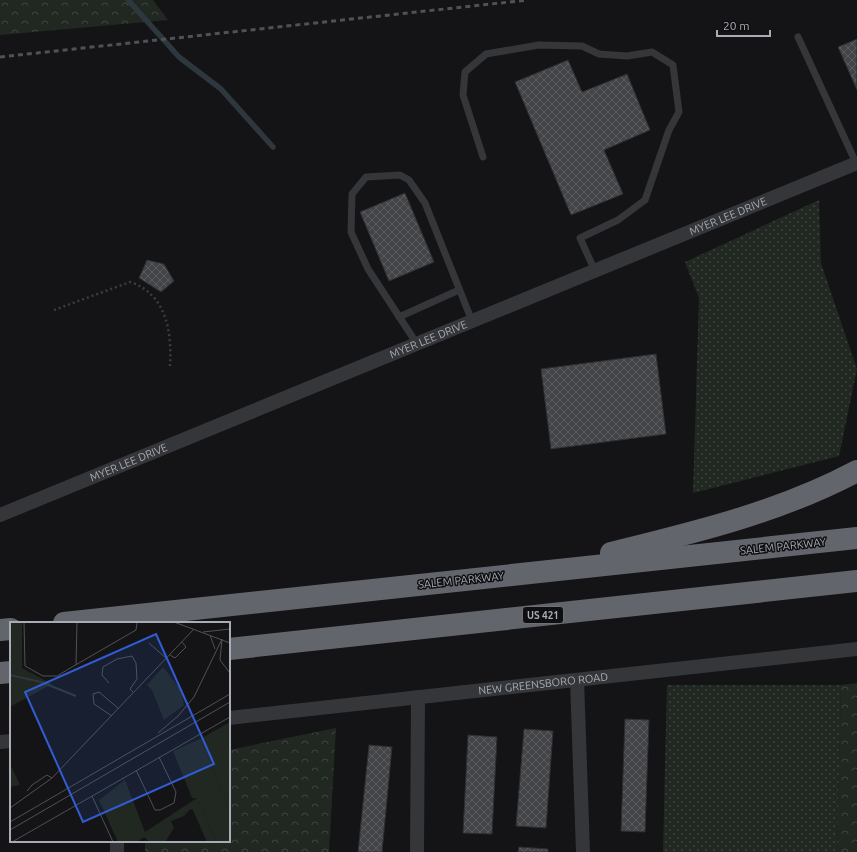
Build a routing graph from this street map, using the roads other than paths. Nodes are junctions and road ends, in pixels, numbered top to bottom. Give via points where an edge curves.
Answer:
1 (798, 37) dead end
2 (483, 157) dead end
3 (856, 163) edge
4 (595, 270) junction
5 (459, 290) junction
6 (399, 317) junction
7 (472, 321) junction
8 (417, 344) junction
9 (857, 471) edge
10 (0, 516) edge
11 (857, 538) edge
12 (528, 573) junction
13 (857, 581) edge
14 (73, 622) edge
15 (10, 629) edge
16 (0, 630) edge
17 (230, 649) edge
18 (857, 649) edge
19 (10, 672) edge
20 (0, 673) edge
21 (577, 680) junction
22 (418, 697) junction
23 (230, 718) edge
24 (10, 741) edge
25 (0, 742) edge
26 (417, 852) edge
27 (583, 852) edge

1 - 3 lane
2 - 4 lane via 463,95 465,72 486,54 539,45 582,46 599,54 627,56 652,52 673,65 679,112 669,130 645,200 618,220 580,238
3 - 4 street, MYER LEE DRIVE
4 - 7 street, MYER LEE DRIVE
5 - 6 lane
5 - 6 lane via 425,203 409,180 400,175 366,177 352,194 351,232 368,269
5 - 7 lane
6 - 8 lane
7 - 8 street, MYER LEE DRIVE
8 - 10 street, MYER LEE DRIVE
9 - 12 highway via 815,491 743,519
11 - 12 highway, SALEM PARKWAY
12 - 14 highway, SALEM PARKWAY
13 - 17 highway, US 421
15 - 16 highway
18 - 21 street, NEW GREENSBORO ROAD
19 - 20 highway
21 - 22 street, NEW GREENSBORO ROAD
21 - 27 street
22 - 23 street, NEW GREENSBORO ROAD
22 - 26 street
24 - 25 street

